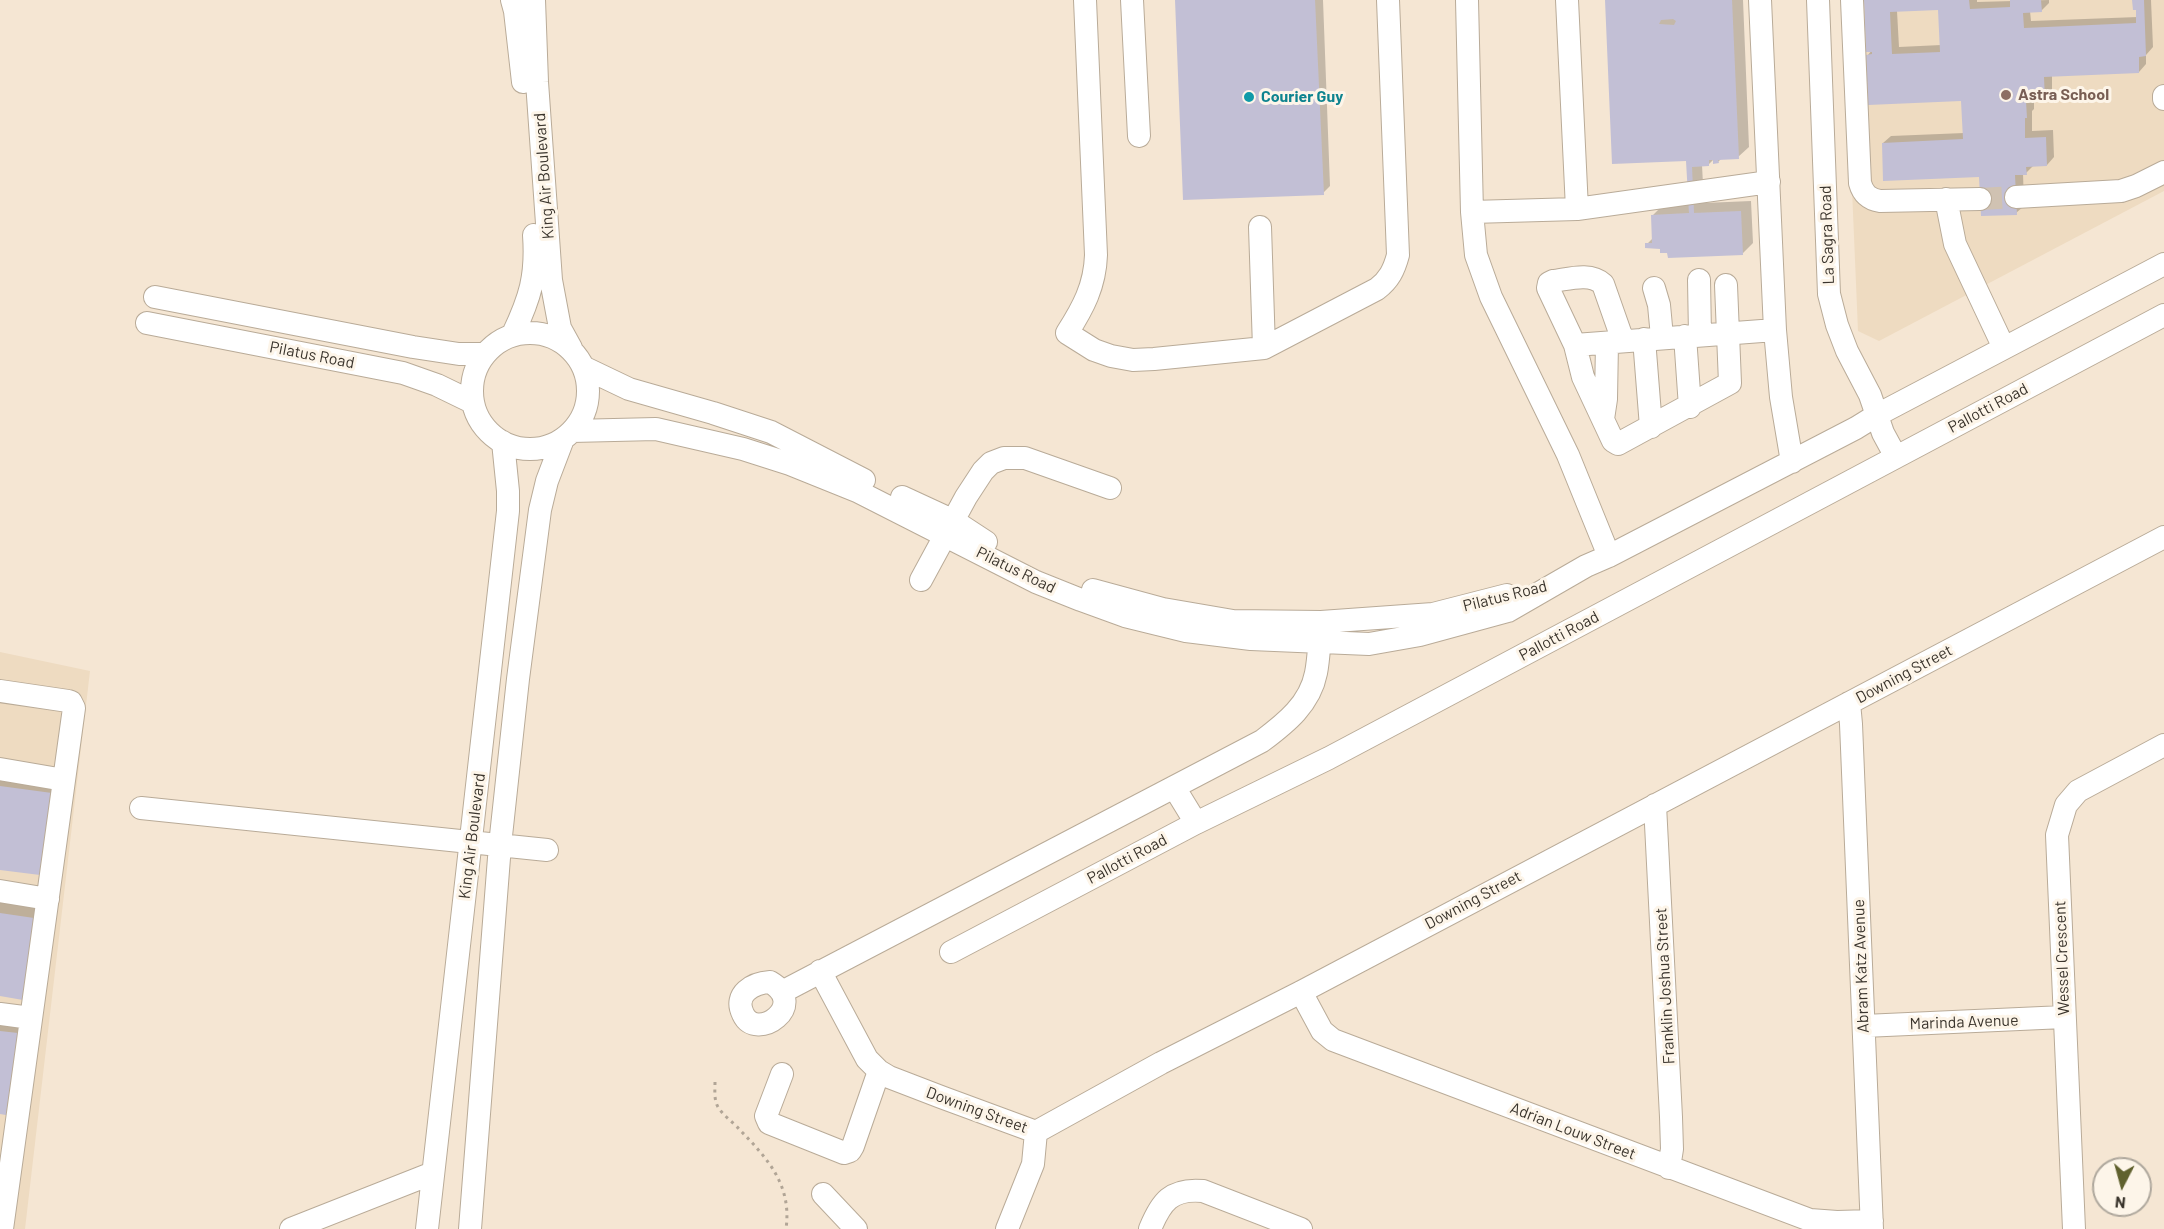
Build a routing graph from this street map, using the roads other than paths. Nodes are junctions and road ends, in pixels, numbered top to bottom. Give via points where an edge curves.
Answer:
1 (512, 0) edge
2 (534, 0) edge
3 (1085, 0) edge
4 (1132, 0) edge
5 (1388, 0) edge
6 (1467, 0) edge
7 (1567, 0) edge
8 (1760, 0) edge
9 (1818, 0) edge
10 (1852, 0) edge
11 (1139, 136) dead end
12 (2164, 172) edge
13 (1769, 182) junction
14 (2016, 197) tunnel mouth
15 (1980, 199) tunnel mouth
16 (1946, 200) junction
17 (1577, 209) junction
18 (1472, 212) junction
19 (1260, 227) dead end
20 (2164, 264) edge
21 (1699, 280) dead end
22 (1726, 285) dead end
23 (1654, 288) dead end
24 (155, 297) dead end
25 (2164, 315) edge
26 (147, 323) dead end
27 (1775, 330) junction
28 (1728, 333) junction
29 (513, 334) junction
30 (1692, 335) junction
31 (1634, 340) junction
32 (1575, 345) junction
33 (1264, 348) junction
34 (2004, 348) junction
35 (484, 354) junction
36 (577, 358) junction
37 (472, 402) junction
38 (1690, 406) junction
39 (1876, 415) junction
40 (1603, 420) junction
41 (1651, 427) junction
42 (567, 435) junction
43 (502, 442) junction
44 (1896, 457) junction
45 (1792, 462) junction
46 (1110, 488) dead end
47 (949, 529) junction
48 (2164, 537) edge
49 (1609, 556) junction
50 (921, 580) dead end
51 (1320, 632) junction
52 (0, 690) edge
53 (1849, 703) junction
54 (2164, 745) edge
55 (0, 769) edge
56 (64, 780) junction
57 (1174, 787) junction
58 (1655, 805) junction
59 (141, 808) dead end
60 (1196, 823) junction
61 (472, 841) junction
62 (500, 845) junction
63 (547, 850) dead end
64 (0, 891) edge
65 (48, 898) junction
66 (951, 952) dead end
67 (820, 971) junction
68 (1301, 992) junction
69 (782, 993) dead end
70 (0, 1014) edge
71 (2064, 1017) junction
72 (31, 1018) junction
73 (1864, 1026) junction
74 (879, 1071) junction
75 (782, 1074) dead end
76 (8, 1126) edge
77 (1036, 1132) junction
78 (1669, 1168) junction
79 (433, 1173) junction
80 (823, 1194) dead end
81 (471, 1218) edge
82 (1872, 1225) edge
83 (2, 1229) edge
84 (291, 1229) edge
85 (427, 1229) edge
86 (856, 1229) edge
87 (1007, 1229) edge
88 (1150, 1229) edge
89 (1301, 1229) edge
90 (2074, 1229) edge

1 - 29 street, King Air Boulevard via 522,70 535,249 534,278
2 - 36 street, King Air Boulevard via 551,280 560,328
3 - 33 street via 1096,255 1090,293 1067,333 1094,350 1133,360
4 - 11 street
5 - 33 street via 1398,243 1394,269 1377,289
6 - 18 street
7 - 17 street
8 - 13 street
9 - 39 street, La Sagra Road via 1829,294 1843,342
10 - 16 street via 1861,188 1880,201
12 - 14 street via 2121,191
13 - 17 street
13 - 27 street
15 - 16 street
16 - 34 street via 1955,244
17 - 18 street
18 - 49 street via 1476,255 1483,278 1568,455
19 - 33 street
20 - 34 street
21 - 30 street
22 - 28 street
23 - 31 street via 1659,305
24 - 35 street, Pilatus Road via 413,347
25 - 44 street, Pallotti Road
26 - 37 street, Pilatus Road via 403,373
27 - 28 street
27 - 45 street
28 - 30 street
28 - 38 street via 1730,383
29 - 35 street
29 - 36 street via 552,336
30 - 31 street
30 - 38 street
31 - 32 street
31 - 32 street via 1599,281 1590,277 1553,281 1548,288
31 - 40 street via 1606,399
31 - 41 street
32 - 40 street via 1583,377
34 - 39 street
35 - 37 street via 471,385
36 - 42 street via 588,381 588,395 585,410
36 - 47 street, Pilatus Road via 629,389 771,432
37 - 43 street via 478,418
38 - 41 street
39 - 44 street, La Sagra Road
39 - 45 street
40 - 41 street via 1618,444
42 - 43 street via 540,448 527,449
42 - 47 street, Pilatus Road via 656,429 743,449 790,464
42 - 62 street, King Air Boulevard via 547,481 540,510
43 - 61 street, King Air Boulevard via 508,511
44 - 60 street, Pallotti Road via 1339,752
45 - 49 street
46 - 47 street via 1025,458 1004,458 983,471
47 - 50 street
47 - 51 street, Pilatus Road via 1091,590 1163,609
48 - 53 street, Downing Street
49 - 51 street, Pilatus Road via 1555,583 1433,614
51 - 57 street via 1311,691 1287,722 1262,741
52 - 56 street via 71,702 74,708
53 - 58 street, Downing Street
53 - 73 street, Abram Katz Avenue
54 - 71 street, Wessel Crescent via 2078,791 2060,819 2057,835
55 - 56 street
56 - 65 street
57 - 60 street
57 - 67 street
58 - 68 street, Downing Street
58 - 78 street, Franklin Joshua Street via 1671,1117
59 - 61 street
60 - 66 street, Pallotti Road
61 - 62 street
61 - 79 street, King Air Boulevard
62 - 63 street
62 - 81 street, King Air Boulevard
64 - 65 street
65 - 72 street
67 - 69 street
67 - 74 street, Downing Street via 867,1059
68 - 77 street, Downing Street
68 - 78 street, Adrian Louw Street via 1322,1031 1333,1040
70 - 72 street
71 - 73 street, Marinda Avenue
71 - 90 street, Wessel Crescent
72 - 76 street
73 - 82 street, Abram Katz Avenue
74 - 75 street via 853,1146 844,1153 769,1123 766,1116
74 - 77 street, Downing Street
76 - 83 street
77 - 87 street via 1034,1164
78 - 82 street, Adrian Louw Street via 1810,1220
79 - 84 street
79 - 85 street, King Air Boulevard
80 - 86 street
88 - 89 street via 1168,1198 1192,1190

